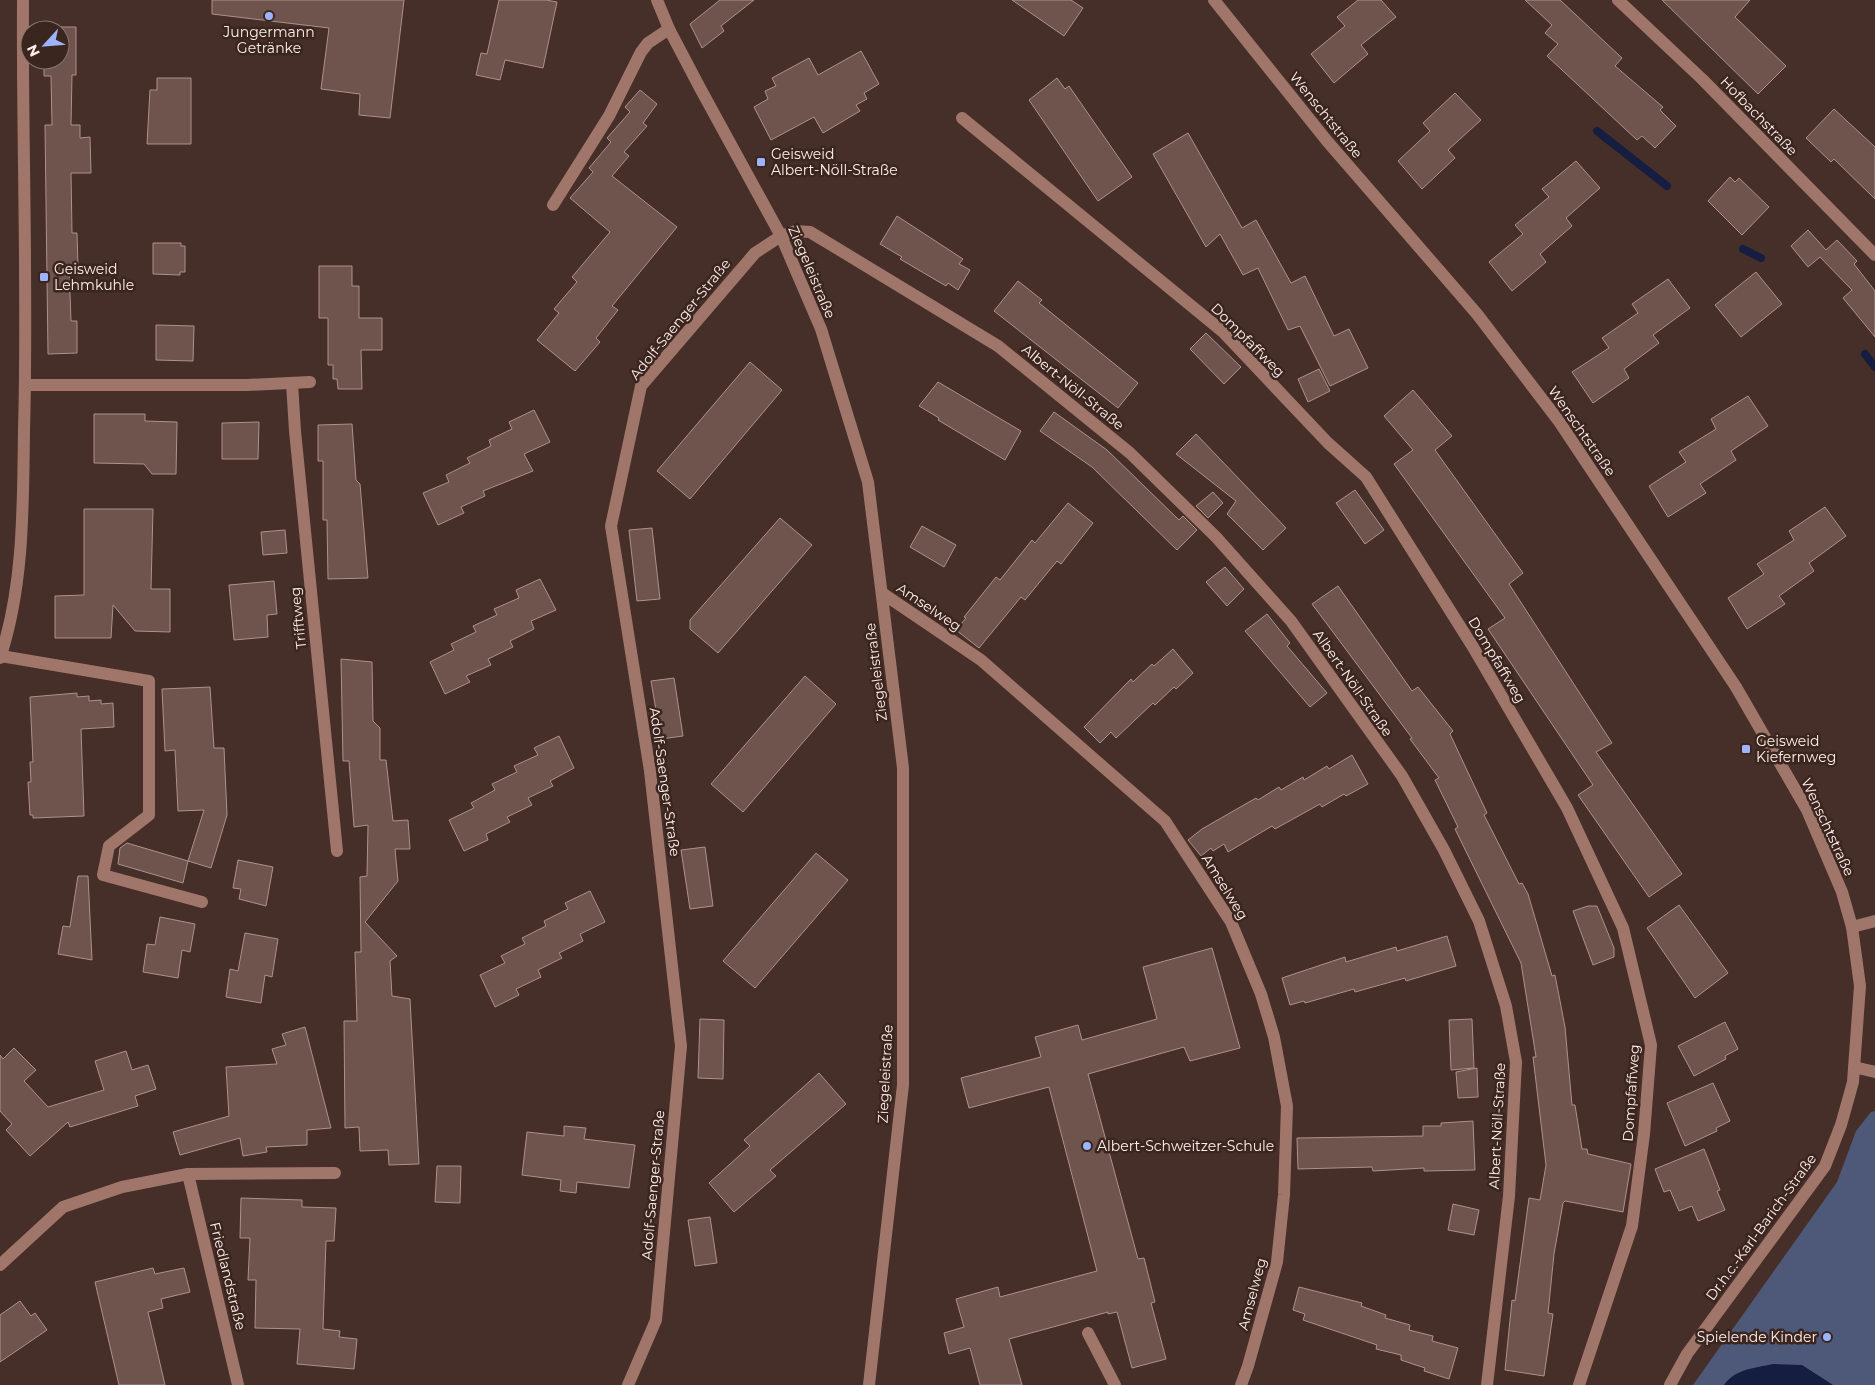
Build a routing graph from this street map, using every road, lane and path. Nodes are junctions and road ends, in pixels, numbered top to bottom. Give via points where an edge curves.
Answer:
1 (23, 0) edge
2 (657, 0) edge
3 (1214, 0) edge
4 (1618, 0) edge
5 (669, 29) junction
6 (962, 118) dead end
7 (553, 205) dead end
8 (781, 236) junction
9 (1875, 255) edge
10 (310, 382) dead end
11 (292, 383) junction
12 (25, 385) junction
13 (882, 593) junction
14 (0, 657) edge
15 (336, 851) dead end
16 (202, 902) dead end
17 (1875, 921) edge
18 (1852, 927) junction
19 (1854, 1067) junction
20 (1875, 1072) edge
21 (335, 1173) dead end
22 (188, 1174) junction
23 (0, 1265) edge
24 (1088, 1333) dead end
25 (238, 1385) edge
26 (628, 1385) edge
27 (870, 1385) edge
28 (1115, 1385) edge
29 (1240, 1385) edge
30 (1487, 1385) edge
31 (1579, 1385) edge
32 (1670, 1385) edge

1 - 12 street
2 - 5 street, Ziegeleistraße
3 - 18 street, Wenschtstraße via 1327,141 1477,314 1558,420 1736,687 1773,750 1806,810 1842,892
4 - 9 street, Hofbachstraße via 1702,79
5 - 7 street via 640,52 609,116
5 - 8 street, Ziegeleistraße
6 - 31 street, Dompfaffweg via 1222,331 1328,443 1366,477 1473,647 1567,808 1622,928 1651,1045 1632,1226
8 - 13 street, Ziegeleistraße via 821,329 868,482
8 - 26 street, Adolf-Saenger-Straße via 755,253 736,272 641,386 611,526 650,771 682,1046 656,1320
8 - 30 street, Albert-Nöll-Straße via 796,231 810,232 998,346 1130,453 1216,537 1291,621 1402,776 1479,921 1506,1006 1516,1062 1508,1196
10 - 11 street
11 - 12 street
11 - 15 street, Trifftweg
12 - 14 street via 18,578
13 - 27 street, Ziegeleistraße via 903,768 903,1085
13 - 29 street, Amselweg via 982,660 1165,821 1231,922 1261,994 1274,1037 1287,1106 1284,1194 1276,1262
14 - 16 street via 149,681 149,815 109,846 103,875
17 - 18 street
18 - 19 street, Dr.h.c.-Karl-Barich-Straße via 1860,986
19 - 20 street
19 - 32 street, Dr.h.c.-Karl-Barich-Straße via 1844,1117 1825,1166 1687,1354
21 - 22 street
22 - 23 street via 122,1187 63,1207
22 - 25 street, Friedlandstraße
24 - 28 street

